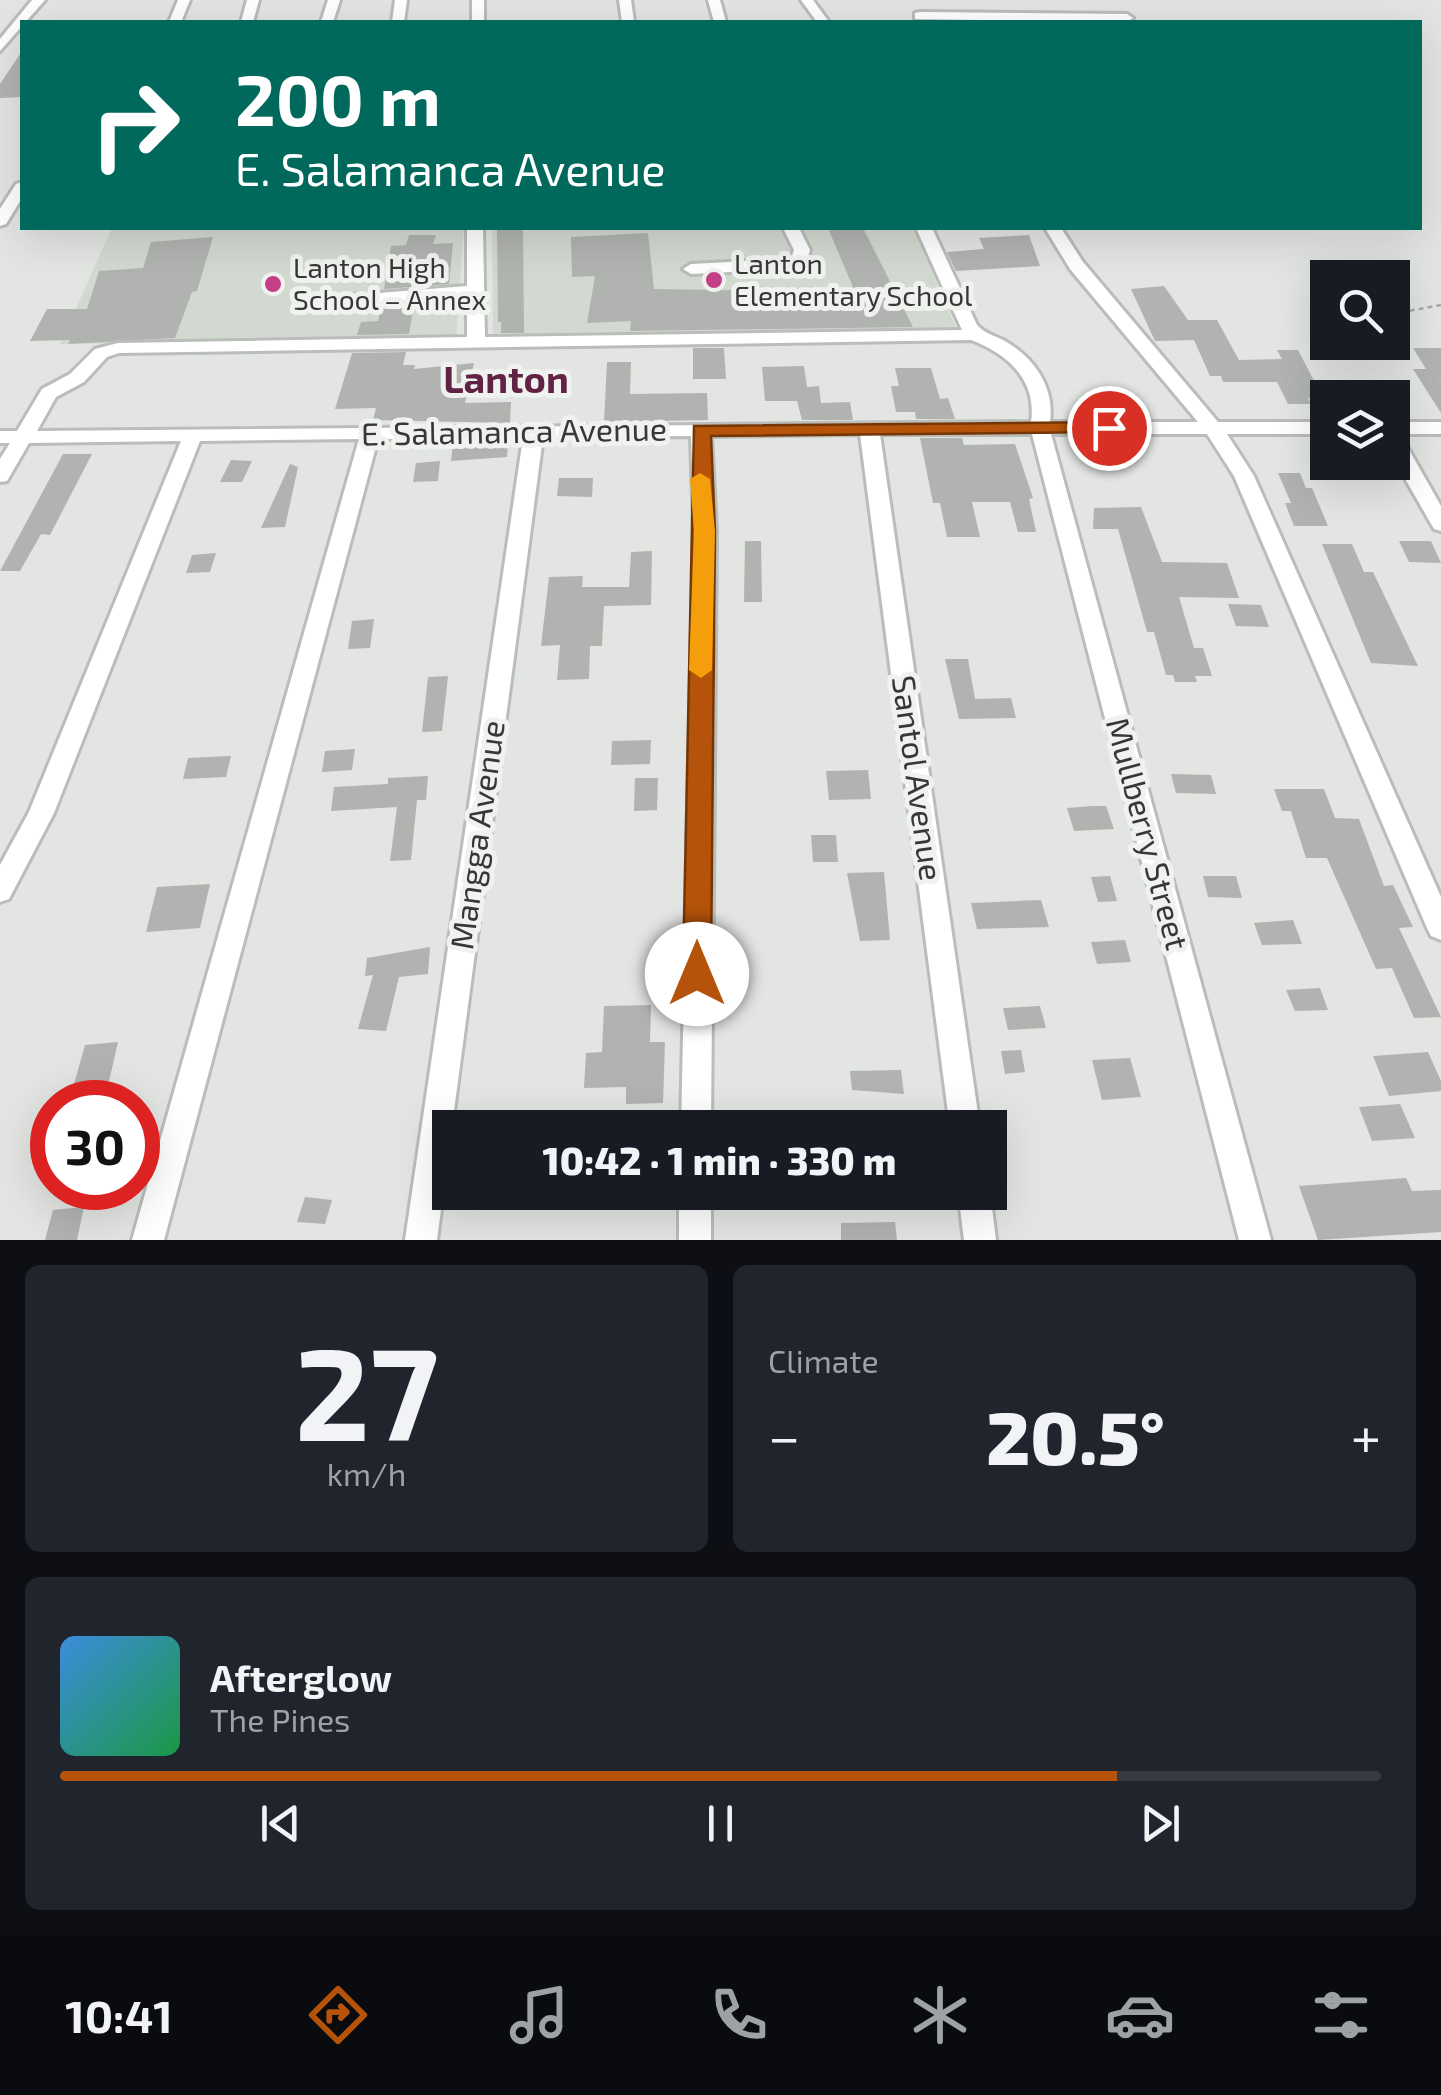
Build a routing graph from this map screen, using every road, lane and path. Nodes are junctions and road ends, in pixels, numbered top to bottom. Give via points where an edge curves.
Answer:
1 (39, 0) edge
2 (910, 0) edge
3 (1127, 18) dead end
4 (922, 19) edge
5 (23, 20) edge
6 (1011, 20) edge
7 (20, 23) edge
8 (0, 48) edge
9 (20, 190) edge
10 (0, 221) edge
11 (475, 230) edge
12 (792, 230) edge
13 (925, 230) edge
14 (1054, 230) edge
15 (692, 269) dead end
16 (476, 290) junction
17 (354, 300) dead end
18 (1441, 305) edge
19 (1410, 311) edge
20 (976, 335) junction
21 (476, 344) junction
22 (870, 428) junction
23 (1040, 428) junction
24 (1213, 428) junction
25 (1310, 428) edge
26 (1410, 428) edge
27 (1441, 428) edge
28 (534, 430) junction
29 (701, 430) junction
30 (370, 434) junction
31 (193, 435) junction
32 (11, 437) edge
33 (1410, 469) edge
34 (0, 476) edge
35 (1441, 524) edge
36 (0, 892) edge
37 (1441, 928) edge
38 (696, 1110) edge
39 (963, 1110) edge
40 (696, 1210) edge
41 (976, 1210) edge
42 (148, 1240) edge
43 (421, 1240) edge
44 (695, 1240) edge
45 (980, 1240) edge
46 (1255, 1240) edge

1 - 5 street
2 - 4 street
3 - 6 street
4 - 6 street
7 - 8 street
9 - 10 street
11 - 16 street
12 - 15 street via 802,250 790,264
13 - 20 street
14 - 24 street
16 - 17 street
16 - 21 street
18 - 19 path
20 - 21 street
20 - 23 street, Mullberry Street via 1007,350 1034,376 1044,406
21 - 32 street via 118,348 101,353 78,378 49,393
22 - 23 street, E. Salamanca Avenue
22 - 29 street, E. Salamanca Avenue
22 - 39 street, Santol Avenue
23 - 24 street, E. Salamanca Avenue
23 - 46 street, Mullberry Street
24 - 25 street, E. Salamanca Avenue
24 - 37 street via 1244,476
26 - 27 street
28 - 29 street, E. Salamanca Avenue
28 - 30 street, E. Salamanca Avenue
28 - 43 street, Mangga Avenue
29 - 38 street
30 - 31 street, E. Salamanca Avenue
30 - 42 street
31 - 32 street, E. Salamanca Avenue
31 - 36 street via 40,813
32 - 34 street
33 - 35 street
40 - 44 street
41 - 45 street

